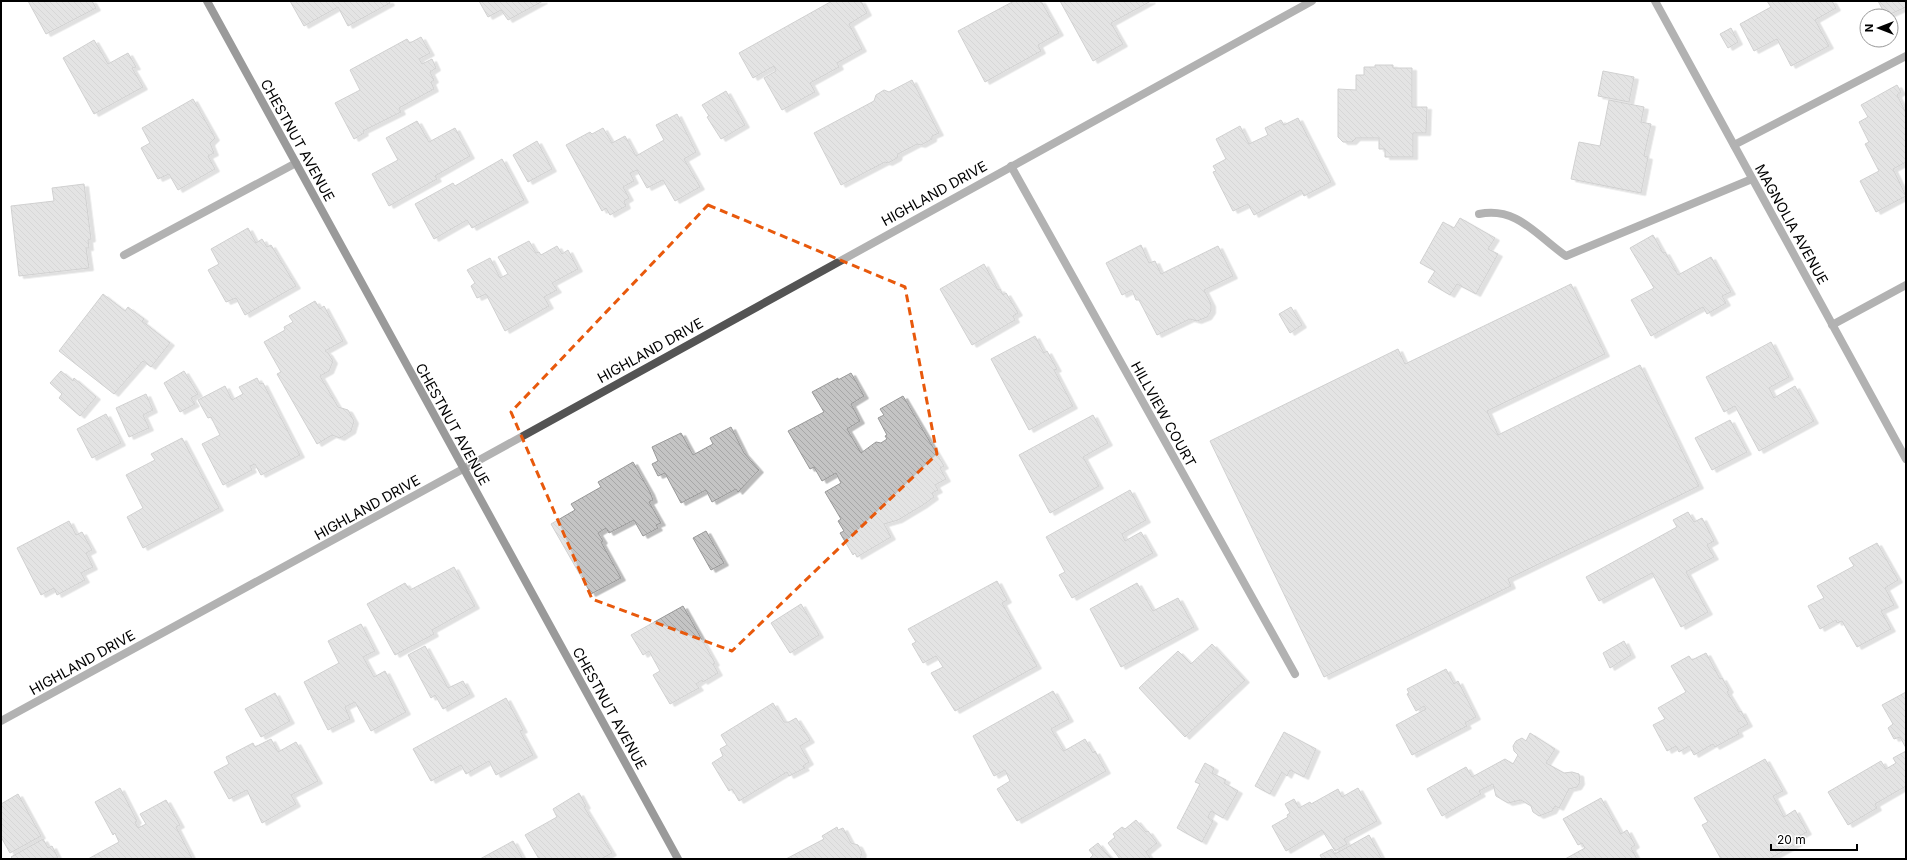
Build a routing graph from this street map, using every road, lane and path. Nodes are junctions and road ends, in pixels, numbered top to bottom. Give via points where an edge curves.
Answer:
1 (207, 1) edge
2 (1312, 1) edge
3 (1655, 1) edge
4 (1906, 56) edge
5 (1734, 145) junction
6 (296, 163) junction
7 (1011, 166) junction
8 (1752, 180) junction
9 (1479, 214) dead end
10 (124, 255) dead end
11 (1906, 285) edge
12 (1832, 325) junction
13 (1906, 459) edge
14 (463, 469) junction
15 (1295, 674) dead end
16 (1, 721) edge
17 (678, 859) edge

1 - 6 main road, CHESTNUT AVENUE
2 - 7 street, HIGHLAND DRIVE
3 - 5 street, MAGNOLIA AVENUE
4 - 5 street
5 - 8 street, MAGNOLIA AVENUE
6 - 10 street
6 - 14 main road, CHESTNUT AVENUE
7 - 14 street, HIGHLAND DRIVE
7 - 15 street, HILLVIEW COURT
8 - 9 street via 1566,256 1535,230 1507,214
8 - 12 street, MAGNOLIA AVENUE
11 - 12 street
12 - 13 street, MAGNOLIA AVENUE
14 - 16 street, HIGHLAND DRIVE
14 - 17 main road, CHESTNUT AVENUE

